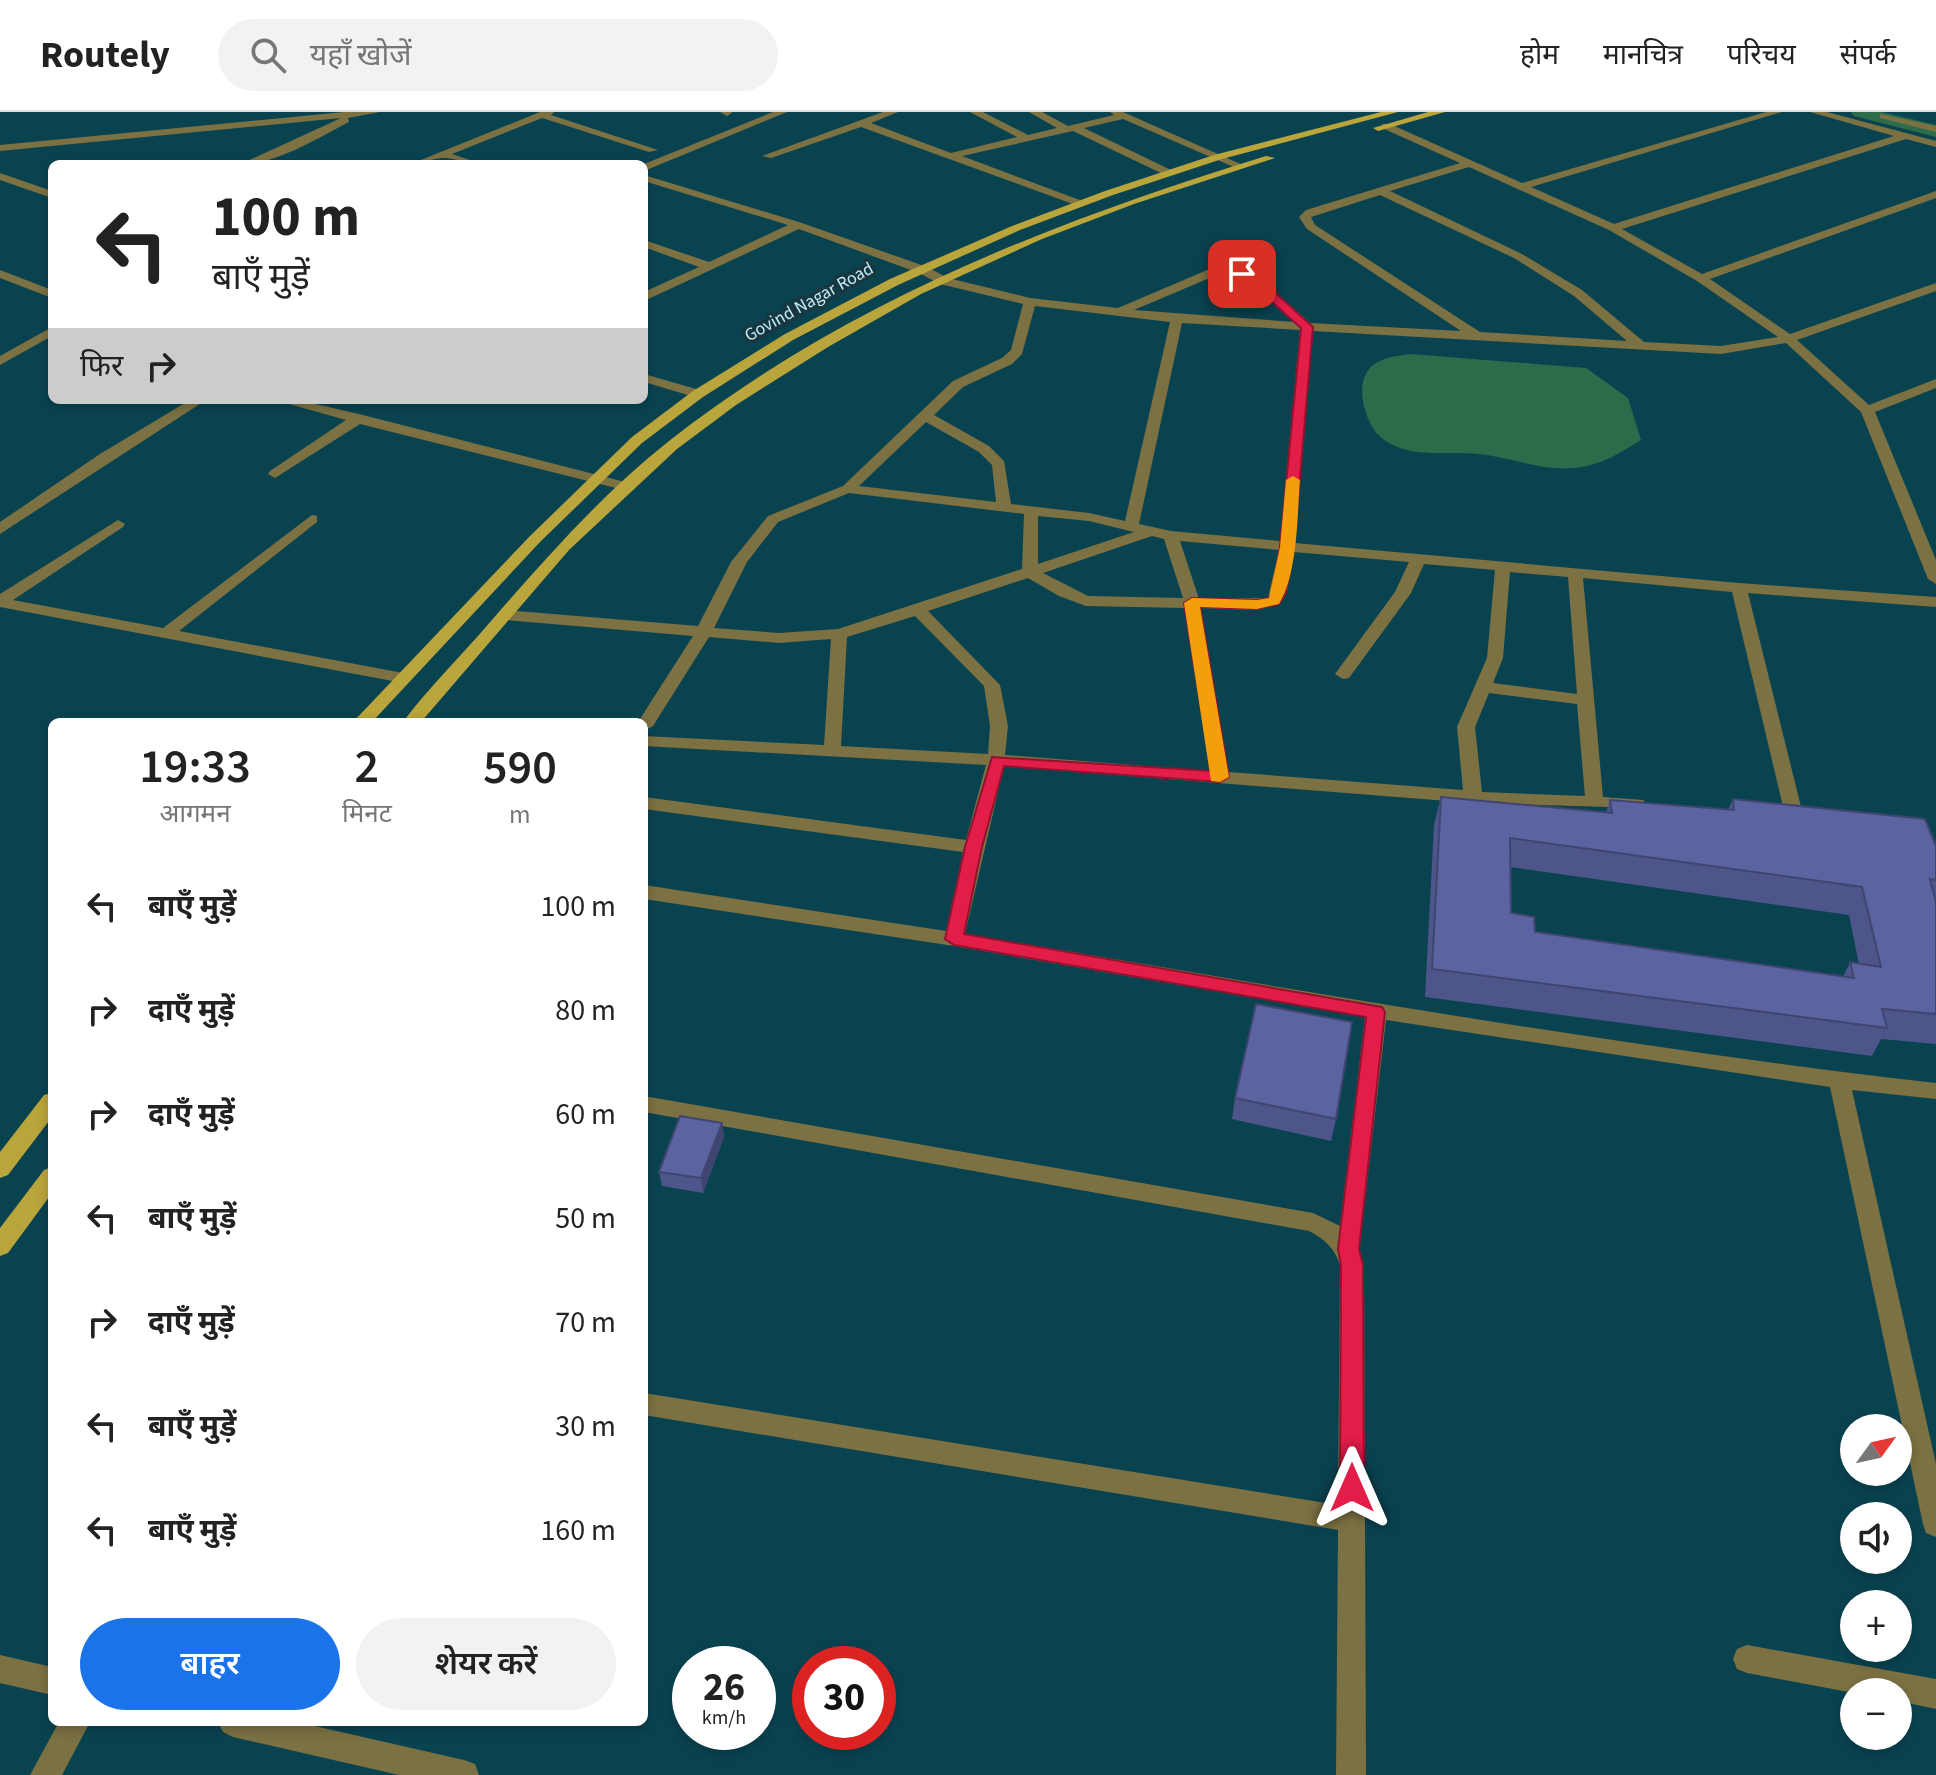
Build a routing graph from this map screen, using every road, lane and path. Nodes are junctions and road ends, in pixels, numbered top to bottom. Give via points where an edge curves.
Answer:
1 (375, 112) edge
2 (782, 112) edge
3 (893, 112) edge
4 (975, 112) edge
5 (1034, 112) edge
6 (1393, 112) edge
7 (1440, 112) edge
8 (1777, 112) edge
9 (1815, 112) edge
10 (1868, 112) edge
11 (545, 114) edge
12 (1119, 114) edge
13 (352, 116) junction
14 (861, 123) junction
15 (1386, 126) junction
16 (1070, 128) junction
17 (1936, 129) edge
18 (1905, 136) junction
19 (1026, 138) junction
20 (1936, 144) edge
21 (0, 148) edge
22 (653, 150) dead end
23 (441, 154) junction
24 (767, 156) dead end
25 (950, 156) junction
26 (1218, 157) junction
27 (256, 160) edge
28 (426, 160) edge
29 (463, 160) edge
30 (1473, 163) junction
31 (648, 166) edge
32 (1240, 166) junction
33 (1169, 173) junction
34 (0, 176) edge
35 (648, 179) edge
36 (1524, 186) junction
37 (1381, 191) junction
38 (48, 194) edge
39 (1936, 194) edge
40 (1081, 204) junction
41 (798, 225) junction
42 (1613, 228) junction
43 (648, 244) edge
44 (709, 266) junction
45 (923, 270) junction
46 (0, 274) edge
47 (1701, 278) junction
48 (944, 281) junction
49 (1936, 287) edge
50 (48, 292) edge
51 (648, 293) edge
52 (1030, 302) junction
53 (1120, 312) junction
54 (1177, 319) junction
55 (1307, 327) junction
56 (48, 333) edge
57 (1478, 337) junction
58 (1789, 339) junction
59 (1640, 345) junction
60 (0, 361) edge
61 (648, 379) edge
62 (1936, 383) edge
63 (698, 394) junction
64 (192, 404) edge
65 (299, 404) edge
66 (1867, 410) junction
67 (924, 415) junction
68 (359, 418) junction
69 (275, 474) dead end
70 (596, 479) junction
71 (628, 487) junction
72 (848, 489) junction
73 (1004, 507) junction
74 (1031, 512) junction
75 (312, 519) dead end
76 (118, 524) dead end
77 (1131, 526) junction
78 (0, 529) edge
79 (1152, 531) junction
80 (1928, 534) edge
81 (1171, 536) junction
82 (1287, 547) junction
83 (1419, 557) junction
84 (1503, 565) junction
85 (1575, 571) junction
86 (1030, 572) junction
87 (1936, 579) edge
88 (1739, 588) junction
89 (0, 602) edge
90 (1936, 602) edge
91 (1192, 603) junction
92 (918, 610) junction
93 (506, 615) junction
94 (703, 633) junction
95 (165, 634) junction
96 (839, 634) junction
97 (1343, 674) dead end
98 (403, 678) junction
99 (1482, 687) junction
100 (1585, 700) junction
101 (366, 718) edge
102 (416, 718) edge
103 (648, 720) edge
104 (648, 741) edge
105 (832, 751) junction
106 (998, 760) junction
107 (1220, 777) junction
108 (1473, 797) junction
109 (1594, 800) junction
110 (648, 804) edge
111 (1656, 806) edge
112 (1795, 819) edge
113 (973, 847) junction
114 (648, 893) edge
115 (954, 939) junction
116 (1376, 1012) junction
117 (1839, 1080) junction
118 (1936, 1091) edge
119 (648, 1105) edge
120 (48, 1106) edge
121 (0, 1169) edge
122 (48, 1181) edge
123 (0, 1246) edge
124 (1349, 1249) junction
125 (648, 1405) edge
126 (1352, 1520) junction
127 (1936, 1524) edge
128 (1747, 1659) dead end
129 (0, 1669) edge
130 (48, 1680) edge
131 (1936, 1694) edge
132 (73, 1726) edge
133 (246, 1726) edge
134 (377, 1766) edge
135 (45, 1775) edge
136 (464, 1775) edge
137 (1351, 1775) edge

1 - 13 street
2 - 31 street
3 - 14 street
4 - 19 street
5 - 16 street
6 - 26 main road, Govind Nagar Road
7 - 15 main road, Govind Nagar Road
8 - 36 street
9 - 18 street
10 - 17 street
11 - 22 street
11 - 23 street
12 - 16 street
12 - 26 street
13 - 21 street
13 - 27 street
14 - 24 street
14 - 25 street
15 - 30 street
15 - 32 main road, Govind Nagar Road
16 - 19 street
16 - 33 street
18 - 20 street
18 - 42 street
19 - 25 street
23 - 28 street
23 - 29 street
25 - 40 street
26 - 32 street
26 - 33 main road, Govind Nagar Road
30 - 36 street
30 - 37 street
32 - 48 main road, Govind Nagar Road via 1038,237
33 - 40 main road, Govind Nagar Road
34 - 38 street
35 - 41 street
36 - 42 street
37 - 57 street via 1305,217 1311,227
37 - 59 street via 1518,256 1578,293
39 - 47 street
40 - 45 main road, Govind Nagar Road
41 - 44 street
41 - 45 street
42 - 47 street
43 - 44 street
44 - 51 street
45 - 48 street
45 - 63 main road, Govind Nagar Road via 789,337
46 - 50 street
47 - 58 street
48 - 52 street
48 - 71 main road, Govind Nagar Road via 823,344 731,402
49 - 58 street
52 - 53 street
52 - 67 street via 1017,351 958,384
53 - 54 street
53 - 55 street via 1226,266 1258,283
54 - 55 street
54 - 77 street
55 - 57 street
55 - 82 street
56 - 60 street
57 - 59 street
58 - 59 street via 1721,350
58 - 66 street
61 - 63 street
62 - 66 street
63 - 70 main road, Govind Nagar Road
64 - 78 street
65 - 68 street
66 - 80 street
67 - 72 street
67 - 73 street via 984,449 999,464
68 - 69 street
68 - 70 street
70 - 71 street
70 - 98 main road, Govind Nagar Road
71 - 93 main road, Govind Nagar Road via 564,547
72 - 73 street
72 - 94 street via 773,519 739,562
73 - 74 street
74 - 77 street
74 - 86 street
75 - 95 street
76 - 89 street
77 - 79 street
79 - 81 street
79 - 86 street
80 - 87 street
81 - 82 street
81 - 91 street
82 - 83 street
82 - 91 street via 1274,601
83 - 84 street
83 - 97 street via 1403,593
84 - 85 street
84 - 99 street via 1495,658
85 - 88 street
85 - 100 street
86 - 91 street via 1086,601
86 - 92 street
88 - 90 street
88 - 112 street
89 - 95 street
91 - 107 street
92 - 96 street
92 - 106 street via 992,685 998,701
93 - 94 street
93 - 102 main road, Govind Nagar Road
94 - 96 street via 779,638
94 - 103 street
95 - 98 street
96 - 105 street
98 - 101 main road, Govind Nagar Road
99 - 100 street
99 - 108 street via 1466,727
100 - 109 street
104 - 105 street
105 - 106 street
106 - 107 street
106 - 113 street
107 - 108 street
108 - 109 street
109 - 111 street
110 - 113 street
113 - 115 street
114 - 115 street
115 - 116 street
116 - 117 street
116 - 124 street
117 - 118 street
117 - 127 street
119 - 124 street via 1313,1222 1332,1231
120 - 121 main road
122 - 123 main road
124 - 126 street
125 - 126 street
126 - 137 street
128 - 131 street
129 - 130 street
132 - 135 street
133 - 134 street
134 - 136 street

